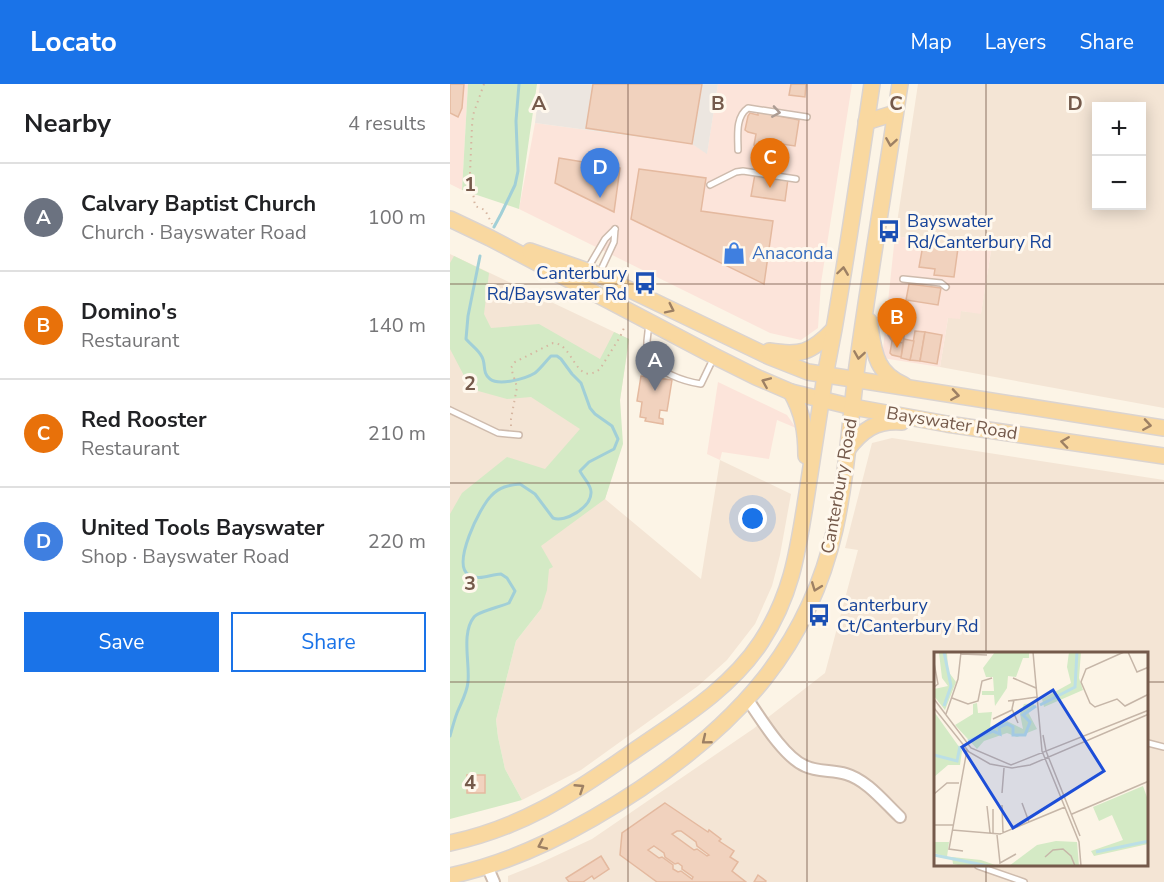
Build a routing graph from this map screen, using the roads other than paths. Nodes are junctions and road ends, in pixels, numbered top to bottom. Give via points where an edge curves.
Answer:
1 (872, 84) edge
2 (900, 84) edge
3 (896, 113) junction
4 (867, 115) junction
5 (807, 117) dead end
6 (738, 150) dead end
7 (796, 179) dead end
8 (710, 184) dead end
9 (450, 219) edge
10 (489, 237) junction
11 (593, 272) junction
12 (903, 279) dead end
13 (582, 287) junction
14 (946, 287) dead end
15 (866, 306) junction
16 (650, 321) junction
17 (834, 329) junction
18 (748, 347) junction
19 (714, 356) junction
20 (825, 375) junction
21 (855, 381) junction
22 (913, 389) junction
23 (791, 392) junction
24 (822, 400) junction
25 (853, 407) junction
26 (450, 410) edge
27 (947, 423) junction
28 (1164, 428) edge
29 (519, 435) dead end
30 (847, 451) junction
31 (1164, 456) edge
32 (806, 498) junction
33 (731, 678) junction
34 (748, 700) junction
35 (1149, 743) edge
36 (1164, 747) edge
37 (900, 817) dead end
38 (450, 843) edge
39 (487, 866) junction
40 (981, 867) edge
41 (450, 876) edge
42 (494, 882) edge
43 (1024, 882) edge

1 - 4 main road, Canterbury Road
2 - 3 main road, Canterbury Road
3 - 4 main road
3 -> 15 main road, Canterbury Road
17 -> 4 main road, Canterbury Road
6 -> 5 lane via 739,119 748,108
7 - 8 lane via 743,171
9 - 10 main road, Bayswater Road
10 - 11 main road, Bayswater Road
10 - 13 main road, Bayswater Road
11 - 11 lane via 605,239 615,229 614,242
11 - 13 main road
11 -> 18 main road, Bayswater Road
12 - 14 lane via 941,283
13 - 16 main road, Bayswater Road
15 -> 21 main road, Canterbury Road
15 - 22 main road via 880,367
16 - 19 main road, Bayswater Road
16 - 19 lane via 647,358 656,368 701,384
17 - 18 main road via 815,347 802,352
17 - 20 main road, Canterbury Road
18 - 20 main road, Bayswater Road
23 -> 19 main road, Bayswater Road
20 - 21 main road, Bayswater Road
20 - 24 main road, Canterbury Road
21 - 22 main road, Bayswater Road
21 - 25 main road, Canterbury Road
22 -> 28 main road, Bayswater Road
23 - 24 main road, Bayswater Road
23 - 32 main road via 805,426
24 - 25 main road, Bayswater Road
24 - 32 main road, Canterbury Road
25 - 27 main road, Bayswater Road
25 - 30 main road, Canterbury Road
26 - 29 lane via 488,430
27 - 30 main road via 878,424 862,432
31 -> 27 main road, Bayswater Road
30 -> 34 main road, Canterbury Road via 829,554 815,592 785,650
32 - 33 main road, Canterbury Road via 788,591 760,645
33 - 34 main road
38 -> 33 main road, Canterbury Road via 490,833 549,808 671,725
34 - 37 street via 791,757 805,766 848,774 861,781
34 -> 39 main road, Canterbury Road via 710,737 622,801 562,836
35 - 36 lane
39 - 41 main road, Canterbury Road
39 - 42 street
40 - 43 lane

